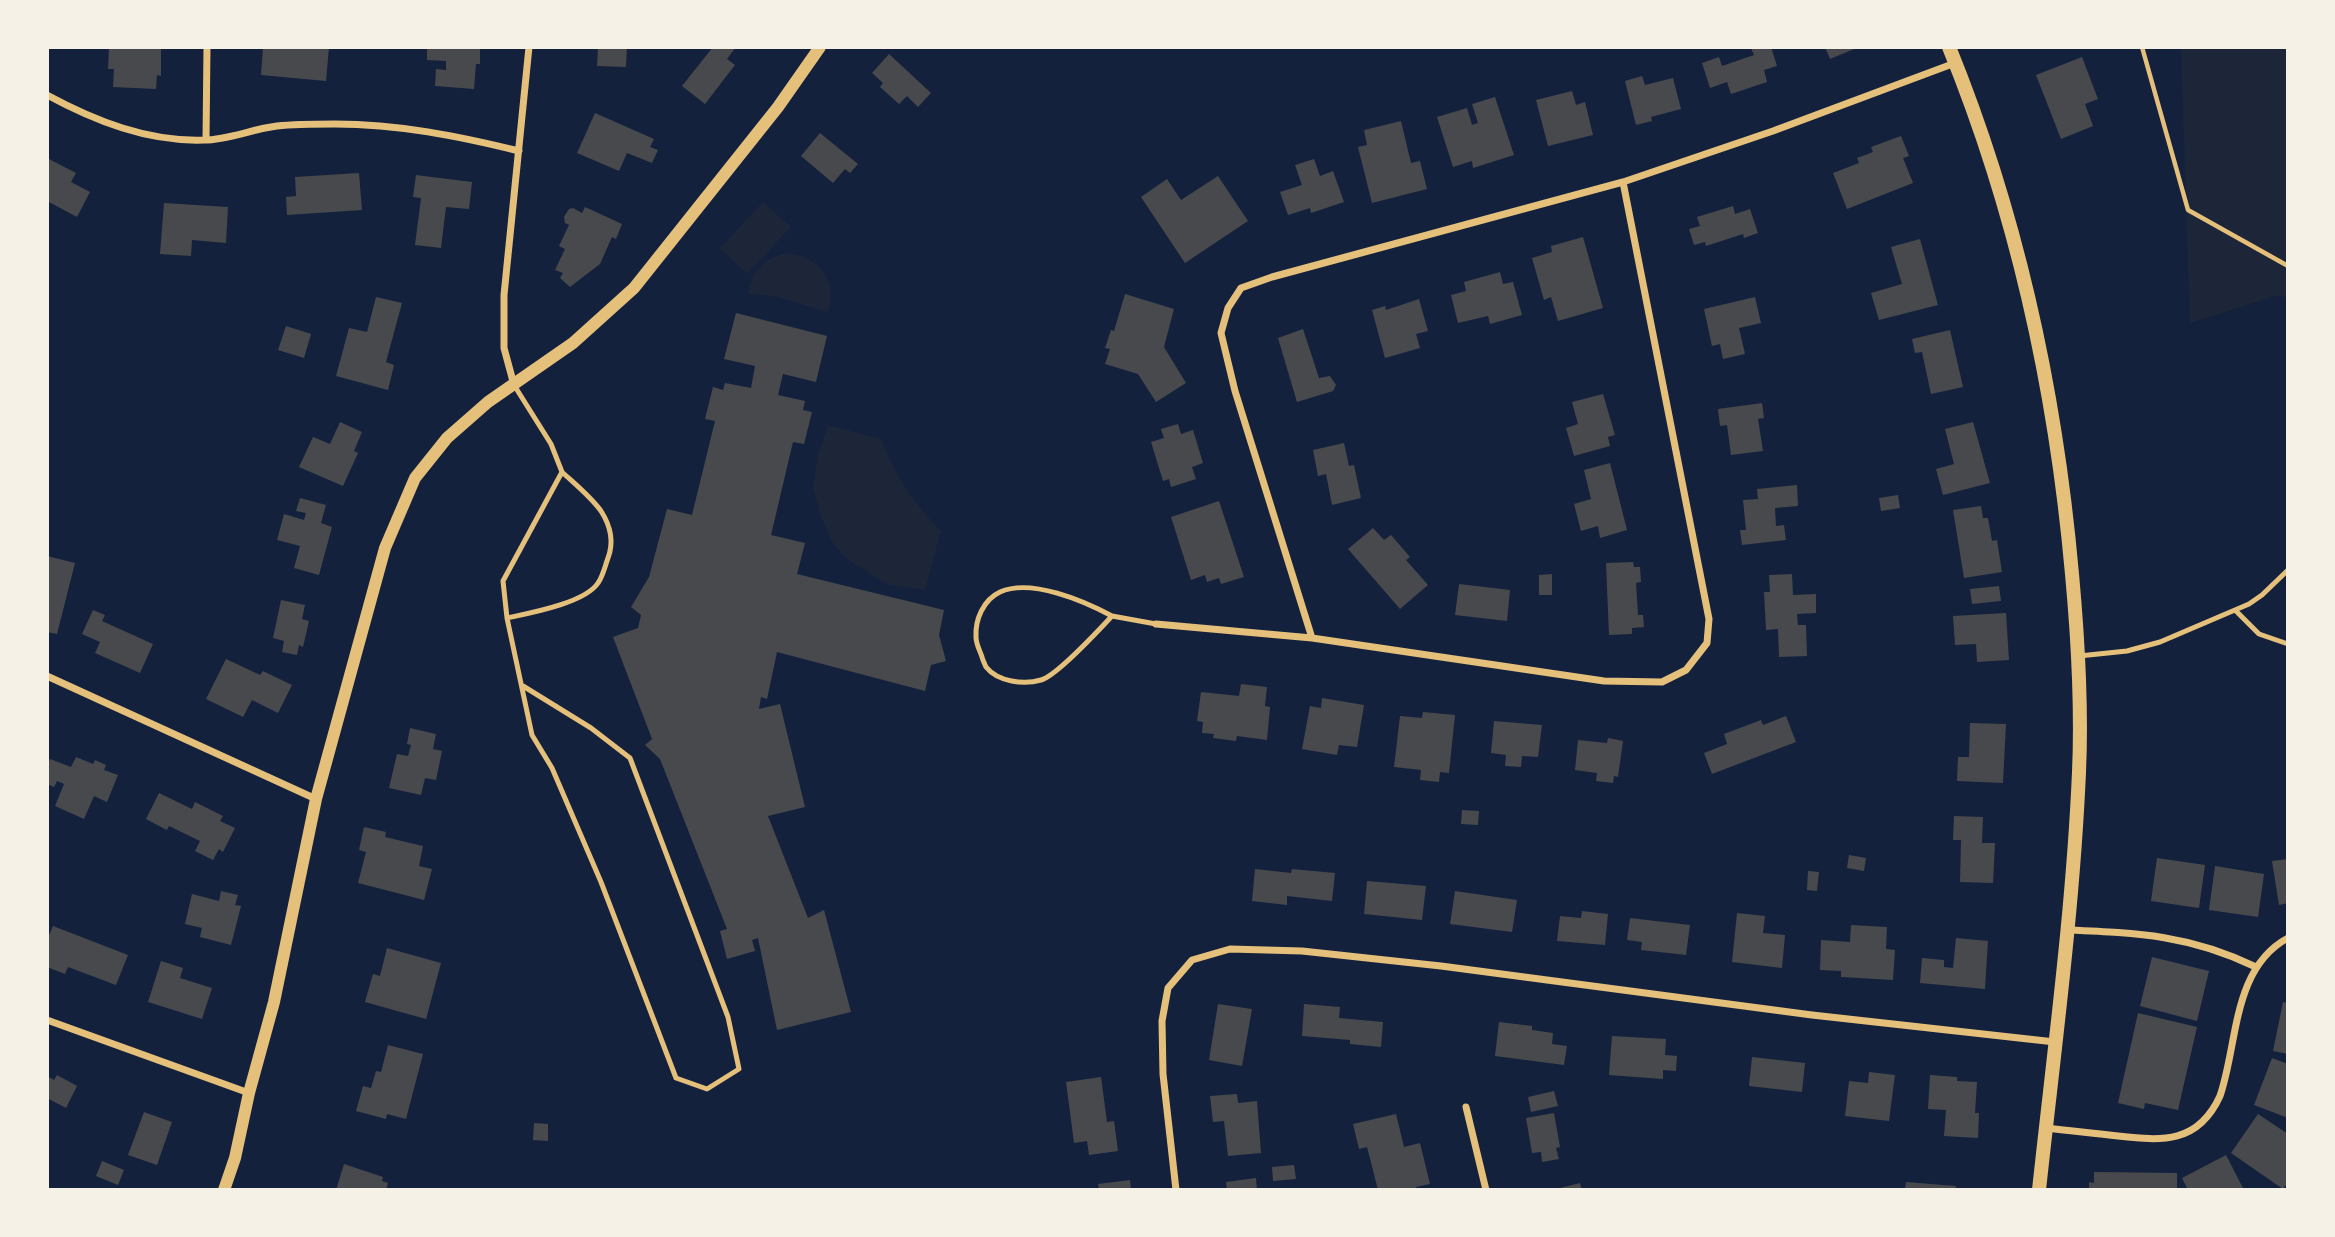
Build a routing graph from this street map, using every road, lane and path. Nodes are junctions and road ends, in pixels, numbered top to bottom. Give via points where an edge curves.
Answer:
1 (207, 47) edge
2 (529, 47) edge
3 (820, 47) edge
4 (1949, 47) edge
5 (2142, 47) edge
6 (1955, 63) junction
7 (47, 95) edge
8 (206, 140) junction
9 (519, 151) junction
10 (1623, 183) junction
11 (2288, 266) edge
12 (514, 385) junction
13 (562, 472) junction
14 (2288, 570) edge
15 (2236, 611) junction
16 (1112, 616) junction
17 (508, 618) junction
18 (1156, 624) joint
19 (1312, 638) junction
20 (2288, 644) edge
21 (2078, 656) junction
22 (47, 676) edge
23 (523, 686) junction
24 (316, 799) junction
25 (2066, 930) junction
26 (2288, 938) edge
27 (2256, 967) junction
28 (47, 1020) edge
29 (2055, 1042) junction
30 (249, 1093) junction
31 (1465, 1107) dead end
32 (2046, 1128) junction
33 (224, 1190) edge
34 (1176, 1190) edge
35 (1486, 1190) edge
36 (2039, 1190) edge

1 - 8 street
2 - 9 street
3 - 12 street via 634,288 573,343
4 - 6 main road
5 - 11 path via 2188,210
6 - 10 street
6 - 21 main road via 1996,178 2045,375 2064,497
7 - 8 street via 123,129
8 - 9 street via 277,126 377,126 461,137
9 - 12 street via 504,295 504,348
10 - 19 street via 1241,288 1228,308 1221,333 1234,391
10 - 19 street via 1709,619 1707,643 1686,670 1662,682 1604,681
12 - 13 lane via 551,444
12 - 24 street via 447,438 415,478 385,548
13 - 17 lane via 503,581
13 - 17 lane via 600,510 610,529 611,550 605,568 589,592
14 - 15 lane via 2262,595
15 - 20 lane via 2259,634
15 - 21 lane via 2136,649
16 - 16 lane via 1043,680 1004,680 986,667 975,638 984,604 999,593 1016,589 1079,599
16 - 18 lane
17 - 23 lane
18 - 19 street
21 - 25 main road via 2079,773
22 - 24 street
23 - 23 lane via 591,727 630,758 728,1017 739,1069 707,1089 676,1078 601,883 552,768 532,734
24 - 30 street via 274,1002
25 - 27 street via 2161,936 2209,947
25 - 29 main road
26 - 27 street
27 - 32 street via 2242,1004 2220,1096 2198,1127 2159,1139
28 - 30 street
29 - 32 main road
29 - 34 street via 1441,966 1302,951 1230,949 1192,960 1168,988 1162,1021 1163,1074
30 - 33 street
31 - 35 street
32 - 36 main road

